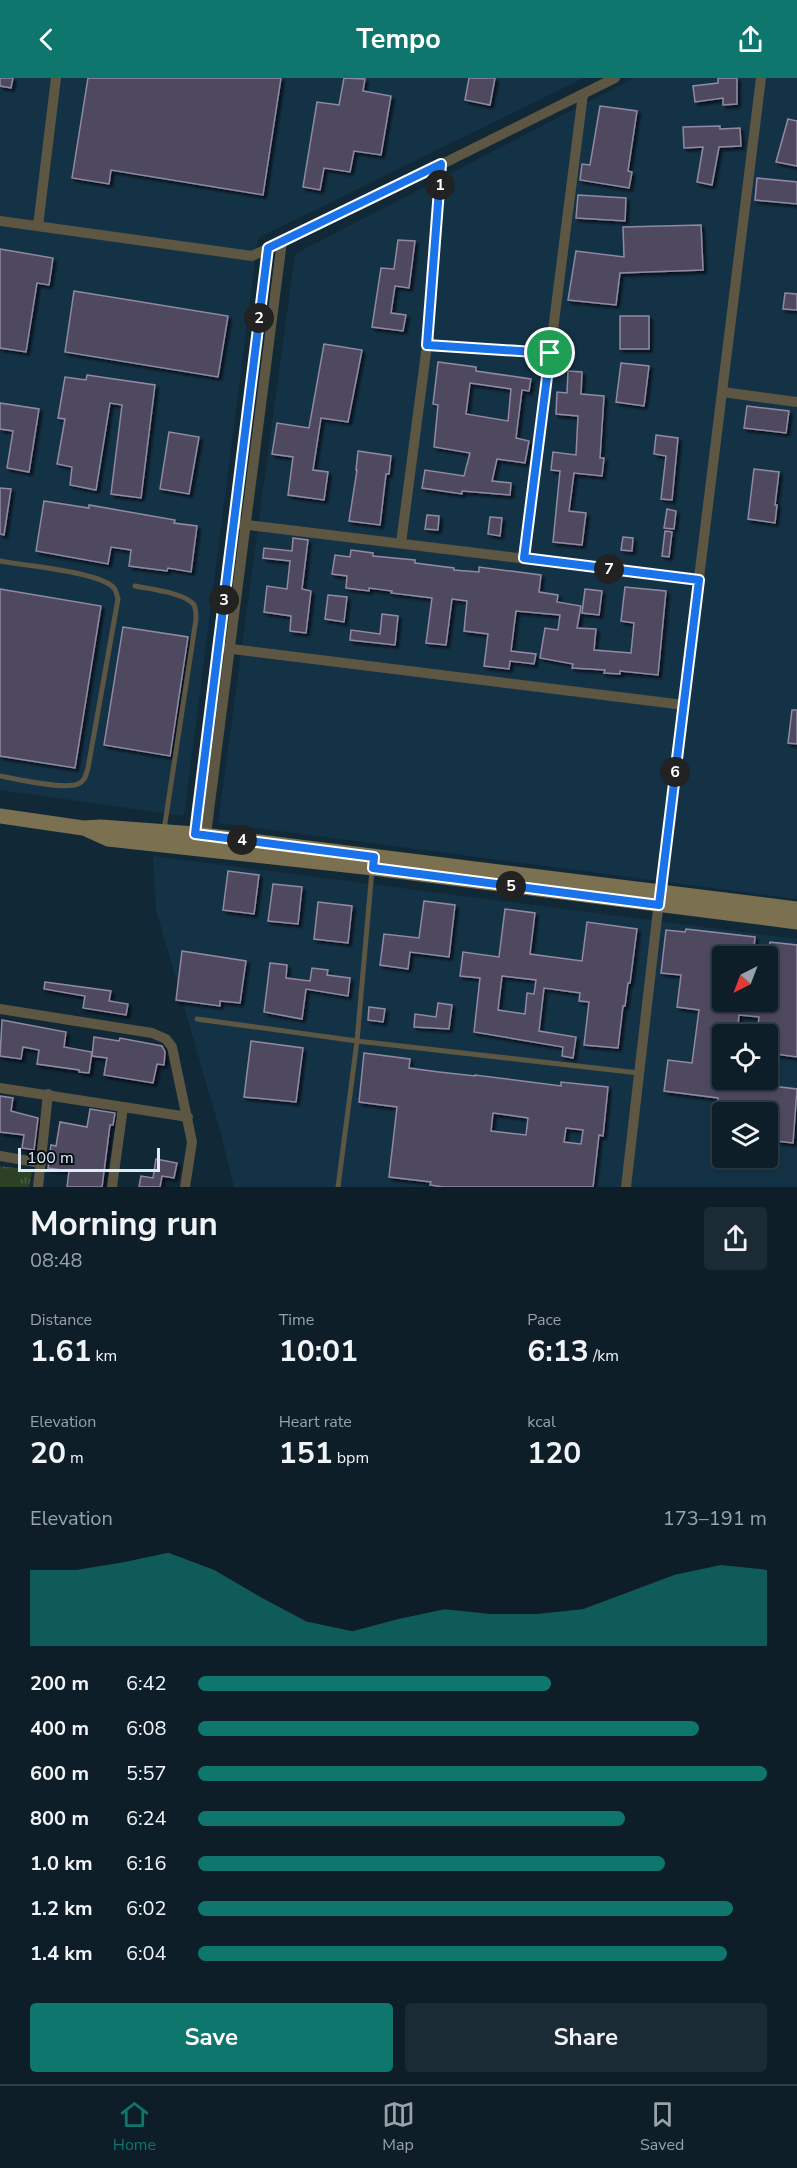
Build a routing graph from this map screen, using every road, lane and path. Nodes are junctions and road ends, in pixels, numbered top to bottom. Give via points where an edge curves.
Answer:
1 (56, 78) edge
2 (615, 78) edge
3 (762, 78) edge
4 (583, 94) junction
5 (441, 164) junction
6 (0, 221) edge
7 (38, 226) junction
8 (282, 241) junction
9 (268, 248) junction
10 (427, 345) junction
11 (550, 353) junction
12 (722, 392) junction
13 (797, 402) edge
14 (234, 523) junction
15 (246, 525) junction
16 (401, 543) junction
17 (524, 558) junction
18 (0, 561) edge
19 (699, 580) junction
20 (135, 586) dead end
21 (218, 647) junction
22 (230, 649) junction
23 (684, 705) junction
24 (0, 776) edge
25 (0, 816) edge
26 (83, 828) junction
27 (164, 832) junction
28 (199, 842) junction
29 (373, 862) junction
30 (660, 899) junction
31 (797, 909) edge
32 (797, 922) edge
33 (0, 1008) edge
34 (197, 1019) dead end
35 (357, 1041) junction
36 (639, 1073) junction
37 (0, 1088) edge
38 (48, 1094) junction
39 (123, 1107) junction
40 (188, 1117) junction
41 (0, 1156) edge
42 (42, 1163) junction
43 (38, 1187) edge
44 (112, 1187) edge
45 (185, 1187) edge
46 (338, 1187) edge
47 (626, 1187) edge

1 - 7 street
2 - 4 street
3 - 12 street
4 - 5 street
4 - 11 street
5 - 8 street
5 - 10 street
6 - 7 street
7 - 9 street via 252,256
8 - 9 street
8 - 15 street
9 - 14 street
10 - 11 street
10 - 16 street
11 - 17 street
12 - 13 street
12 - 19 street
14 - 15 street
14 - 21 street
15 - 16 street
15 - 22 street
16 - 17 street
17 - 19 street
18 - 24 lane via 92,577 110,584 118,599 85,779 76,785 58,786
19 - 23 street
20 - 27 lane via 179,596 195,607
21 - 22 street
21 - 28 street
22 - 23 street
22 - 28 street
23 - 30 street
25 - 26 street
26 - 27 street
26 - 28 street via 108,839
27 - 28 street
28 - 29 street
29 - 30 street
29 - 35 lane
30 - 31 street
30 - 32 street
30 - 36 street
33 - 40 street via 152,1033 166,1039 172,1047
34 - 35 lane
35 - 36 lane
35 - 46 lane
36 - 47 street
37 - 38 street
38 - 39 street
38 - 42 street
39 - 40 street
39 - 44 street
40 - 45 street via 192,1142
41 - 42 street
42 - 43 street

